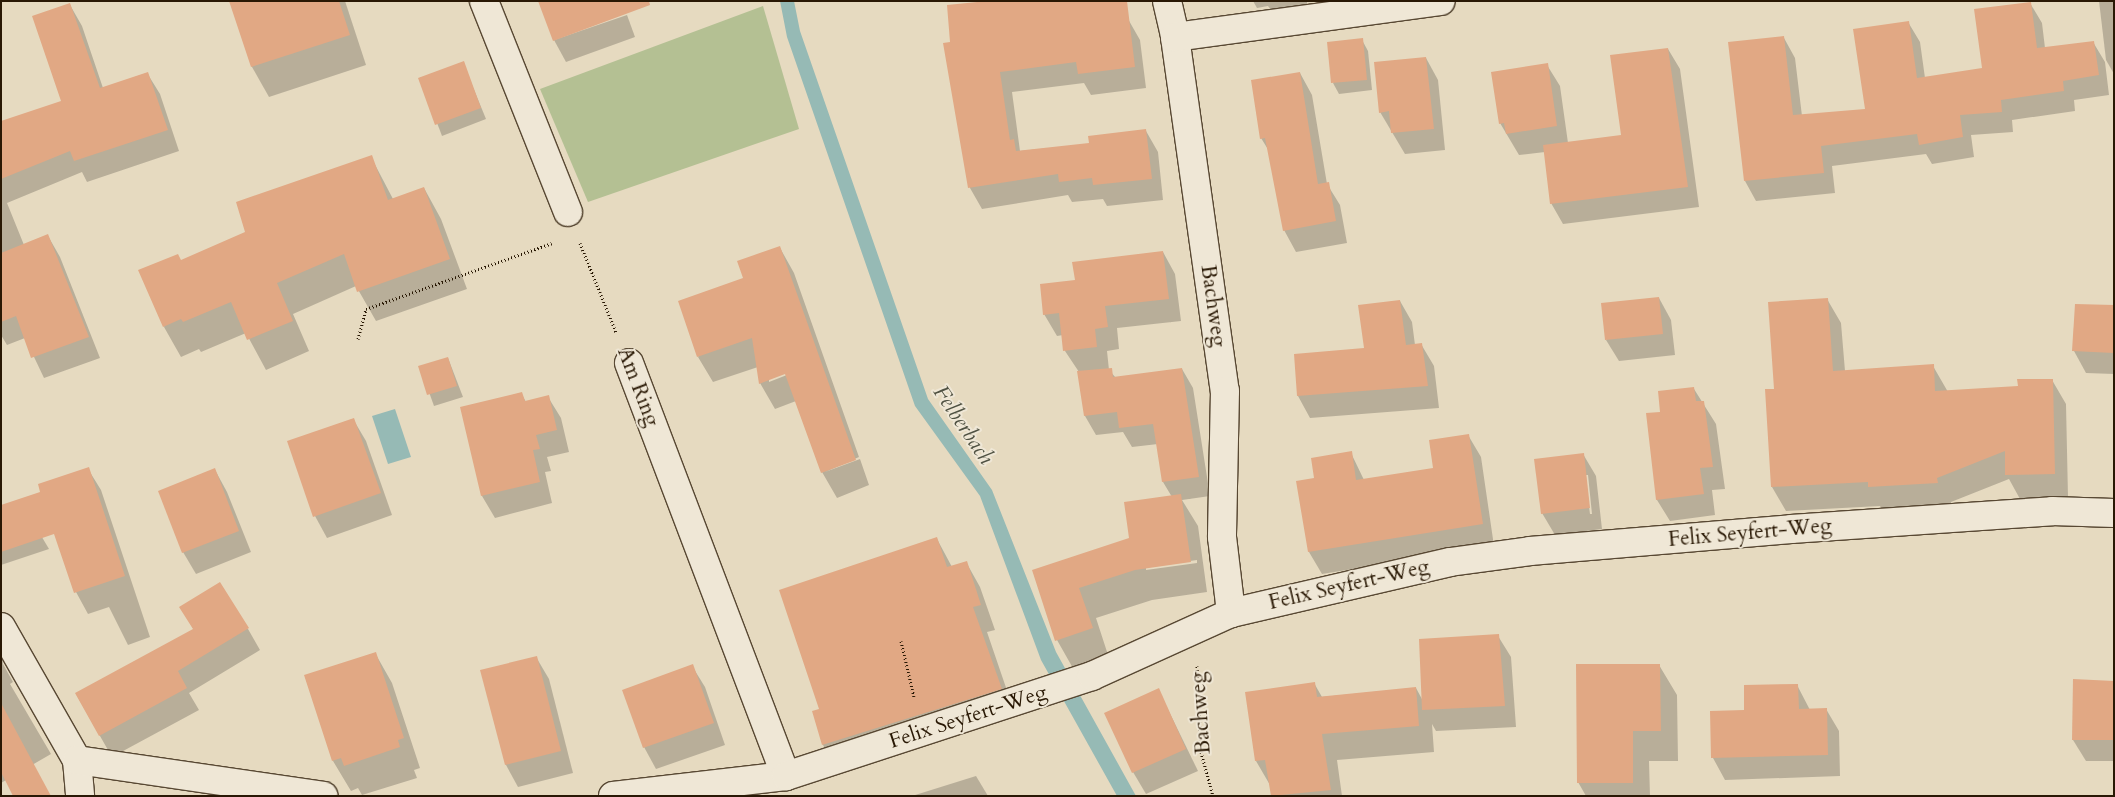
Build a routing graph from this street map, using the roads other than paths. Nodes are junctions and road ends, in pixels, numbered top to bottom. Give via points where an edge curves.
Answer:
1 (484, 1) edge
2 (1167, 1) edge
3 (1442, 1) edge
4 (1175, 37) junction
5 (568, 212) road end
6 (629, 363) road end
7 (2114, 513) edge
8 (1231, 613) junction
9 (1, 627) edge
10 (77, 760) junction
11 (786, 776) junction
12 (80, 796) edge
13 (323, 796) edge
14 (613, 796) edge

1 - 5 street
2 - 4 street, Bachweg
3 - 4 street
4 - 8 street, Bachweg via 1225,391 1222,537
6 - 11 street, Am Ring
7 - 8 street, Felix Seyfert-Weg via 2052,511 1530,551 1450,562
8 - 11 street, Felix Seyfert-Weg via 1078,681
9 - 10 street
10 - 12 street
10 - 13 street
11 - 14 street, Felix Seyfert-Weg

